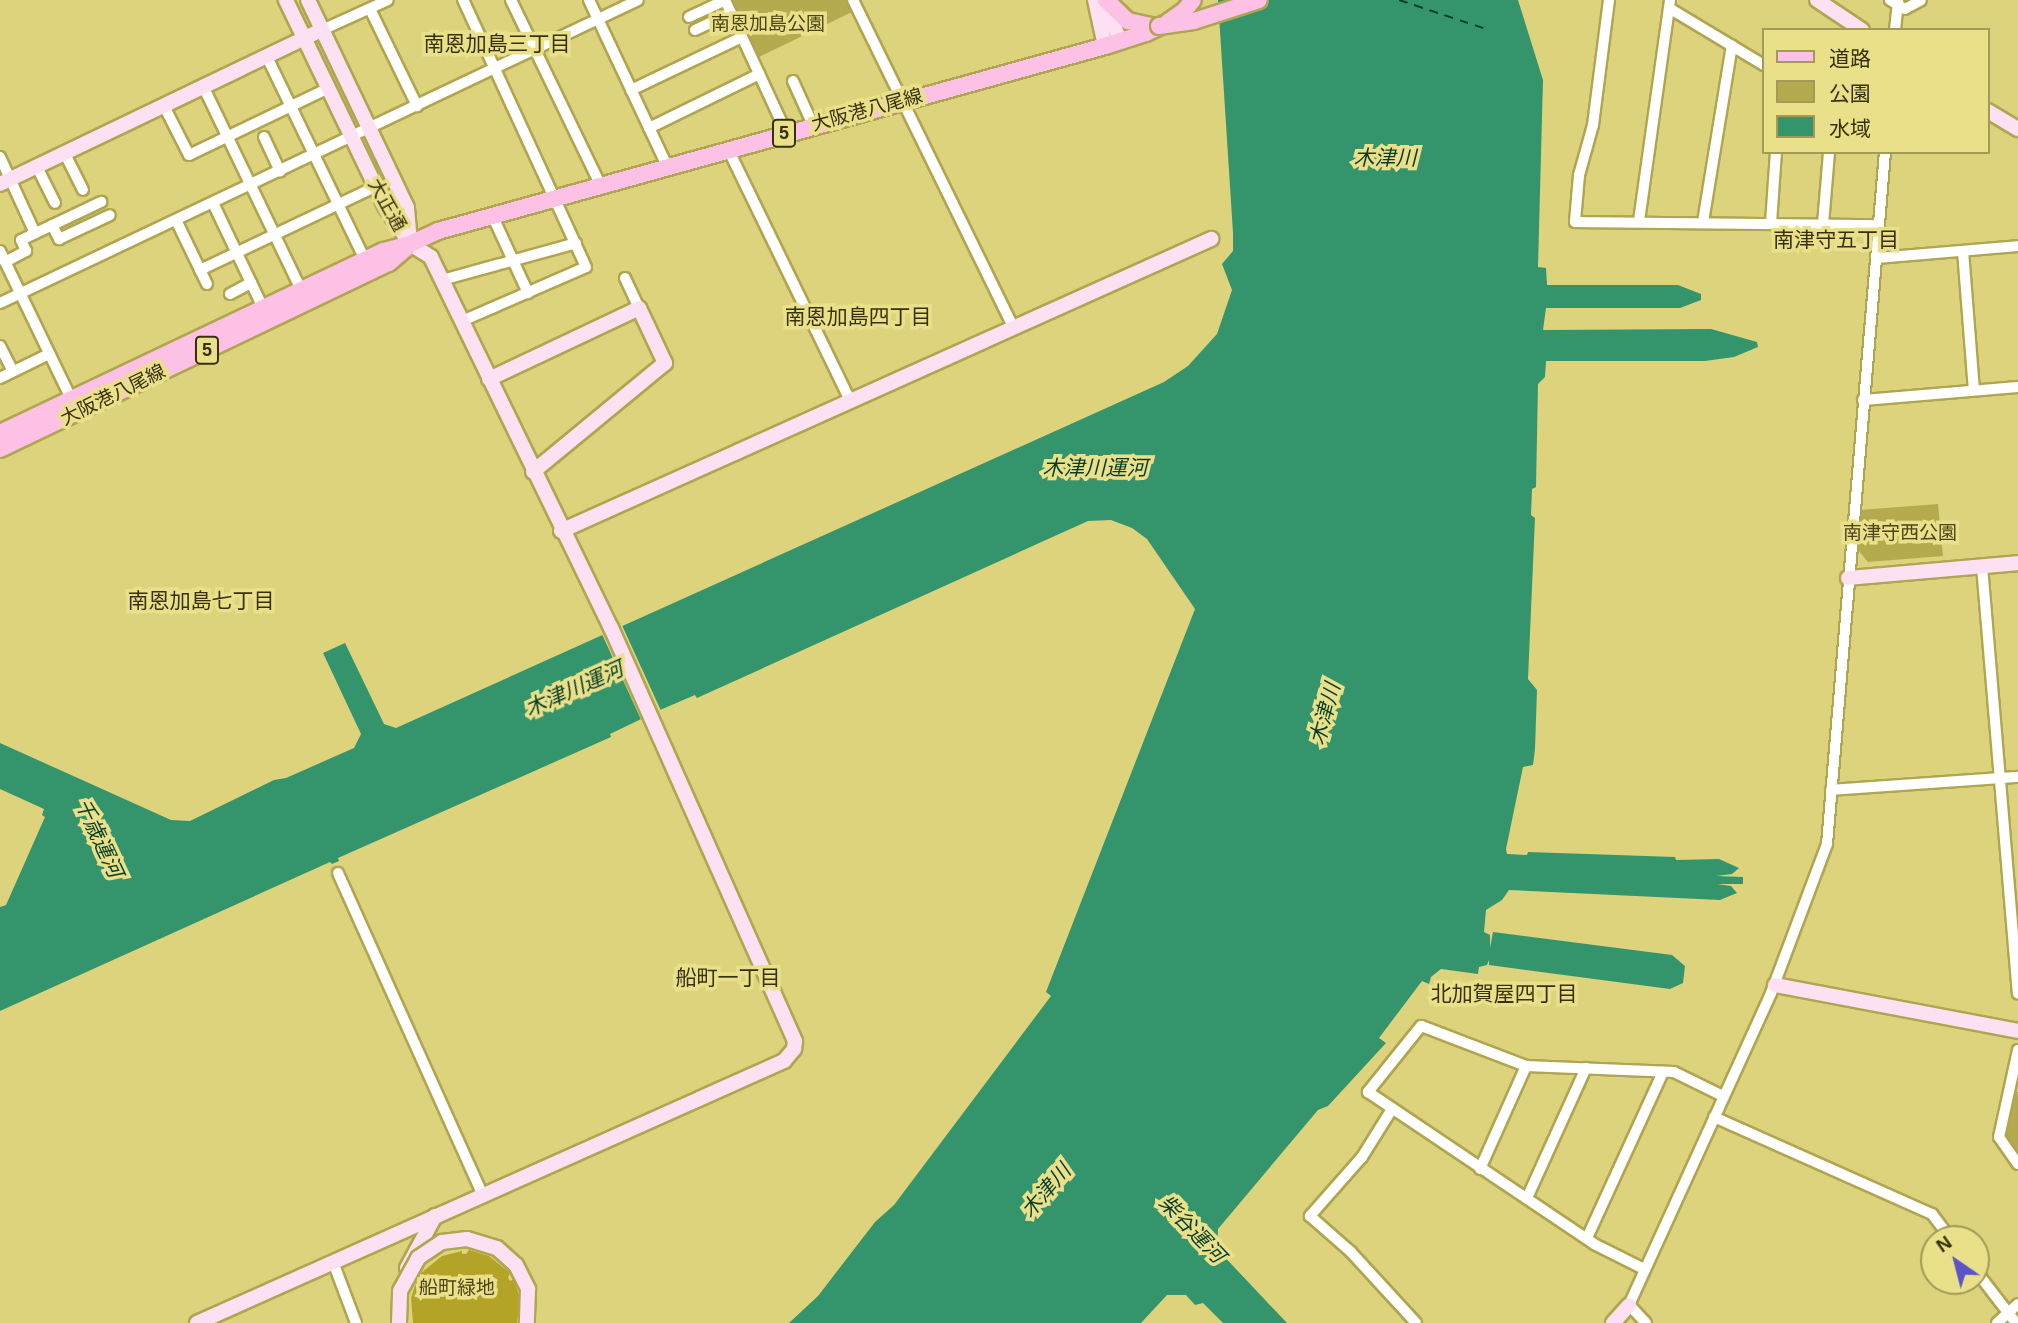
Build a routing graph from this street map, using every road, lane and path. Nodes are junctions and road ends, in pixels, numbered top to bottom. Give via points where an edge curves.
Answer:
1 (286, 0) edge
2 (308, 0) edge
3 (388, 0) edge
4 (463, 0) edge
5 (511, 0) edge
6 (589, 0) edge
7 (638, 0) edge
8 (853, 0) edge
9 (1095, 0) edge
10 (1105, 0) edge
11 (1192, 0) edge
12 (1259, 0) edge
13 (1609, 0) edge
14 (1817, 0) edge
15 (1921, 0) edge
16 (1896, 2) edge
17 (1670, 4) edge
18 (370, 9) junction
19 (731, 13) junction
20 (689, 17) dead end
21 (598, 20) junction
22 (1858, 28) edge
23 (1895, 28) edge
24 (323, 30) junction
25 (695, 30) dead end
26 (742, 37) junction
27 (305, 39) junction
28 (1113, 43) junction
29 (1731, 45) junction
30 (535, 49) junction
31 (267, 57) junction
32 (1762, 64) edge
33 (495, 68) junction
34 (759, 74) junction
35 (793, 81) dead end
36 (204, 88) junction
37 (329, 88) junction
38 (631, 90) junction
39 (902, 101) junction
40 (164, 106) junction
41 (291, 106) junction
42 (417, 106) junction
43 (1990, 112) edge
44 (813, 125) junction
45 (649, 128) junction
46 (370, 129) junction
47 (2018, 130) edge
48 (786, 132) junction
49 (227, 137) junction
50 (264, 137) dead end
51 (353, 137) junction
52 (728, 149) junction
53 (65, 154) junction
54 (1776, 154) edge
55 (1829, 154) edge
56 (1885, 154) edge
57 (314, 155) junction
58 (0, 157) edge
59 (667, 166) junction
60 (37, 167) junction
61 (280, 171) junction
62 (5, 182) edge
63 (600, 184) junction
64 (250, 186) junction
65 (375, 187) junction
66 (83, 190) dead end
67 (555, 197) junction
68 (101, 202) dead end
69 (55, 203) dead end
70 (213, 203) junction
71 (337, 204) junction
72 (110, 215) dead end
73 (492, 215) junction
74 (176, 220) junction
75 (1639, 221) junction
76 (1703, 222) junction
77 (1771, 223) junction
78 (1823, 224) junction
79 (52, 225) junction
80 (1880, 225) junction
81 (35, 233) junction
82 (273, 234) junction
83 (1212, 239) dead end
84 (576, 243) junction
85 (410, 244) junction
86 (2018, 246) edge
87 (1963, 251) junction
88 (237, 252) junction
89 (3, 256) edge
90 (1876, 258) junction
91 (365, 260) junction
92 (513, 260) junction
93 (200, 270) junction
94 (625, 278) dead end
95 (442, 280) junction
96 (251, 283) junction
97 (207, 284) dead end
98 (301, 290) junction
99 (21, 293) junction
100 (528, 293) junction
101 (230, 294) dead end
102 (0, 303) edge
103 (263, 308) junction
104 (639, 308) junction
105 (462, 321) junction
106 (1013, 327) junction
107 (0, 346) edge
108 (50, 354) junction
109 (13, 371) junction
110 (0, 378) edge
111 (489, 379) junction
112 (2018, 387) edge
113 (1975, 390) junction
114 (1863, 400) junction
115 (851, 402) junction
116 (74, 405) junction
117 (0, 433) edge
118 (0, 449) edge
119 (533, 472) junction
120 (561, 531) junction
121 (2018, 563) edge
122 (1982, 566) junction
123 (1848, 578) junction
124 (2018, 777) edge
125 (1998, 778) junction
126 (1831, 790) junction
127 (338, 873) dead end
128 (2013, 906) edge
129 (1775, 985) junction
130 (2018, 993) edge
131 (2018, 1031) edge
132 (2018, 1050) edge
133 (1526, 1066) junction
134 (1586, 1068) junction
135 (1663, 1072) junction
136 (1723, 1096) junction
137 (1392, 1109) junction
138 (1714, 1117) junction
139 (2018, 1164) edge
140 (1480, 1170) junction
141 (483, 1195) junction
142 (1527, 1198) junction
143 (435, 1216) junction
144 (1940, 1225) edge
145 (1587, 1238) junction
146 (333, 1262) junction
147 (1644, 1269) junction
148 (1990, 1290) edge
149 (2018, 1304) edge
150 (1629, 1305) junction
151 (2012, 1319) edge
152 (197, 1323) edge
153 (356, 1323) edge
154 (399, 1323) edge
155 (528, 1323) edge
156 (1416, 1323) edge
157 (1614, 1323) edge
158 (1646, 1323) edge
159 (1997, 1323) edge

1 - 27 street, 大正通
2 - 24 street, 大正通
3 - 18 street
4 - 33 street
5 - 30 street
6 - 21 street
7 - 21 street
8 - 39 street
9 - 28 street
10 - 11 main road, 大阪港八尾線 / 5, bridge via 1129,21 1150,26 1174,19
10 - 12 main road, bridge via 1125,19 1153,27 1194,21
10 - 28 street
11 - 28 main road, 大阪港八尾線 / 5, bridge via 1159,29
13 - 75 street via 1594,125 1579,175 1574,222
14 - 22 street
15 - 16 street via 1905,9
16 - 23 street
17 - 29 street
17 - 75 street
18 - 24 street
18 - 42 street
19 - 20 street via 725,0
19 - 25 street
19 - 26 street
21 - 30 street
21 - 38 street
24 - 27 street
24 - 46 street, 大正通
26 - 34 street
26 - 38 street
27 - 31 street
27 - 37 street, 大正通
28 - 39 main road, 大阪港八尾線 / 5
29 - 32 street
29 - 76 street
30 - 33 street
30 - 63 street
31 - 36 street
31 - 41 street
33 - 42 street
33 - 67 street
34 - 45 street
34 - 48 street
35 - 44 street
36 - 40 street
36 - 49 street
37 - 41 street
37 - 51 street, 大正通
38 - 45 street
39 - 44 main road, 大阪港八尾線 / 5
39 - 106 street
40 - 49 street via 189,155
40 - 53 street
41 - 49 street
41 - 57 street
42 - 46 street
43 - 47 street
44 - 48 main road, 大阪港八尾線 / 5
45 - 59 street
46 - 51 street
46 - 85 street, 大正通 via 407,208
48 - 52 main road, 大阪港八尾線 / 5
49 - 64 street
50 - 61 street
51 - 57 street
51 - 65 street, 大正通
52 - 59 main road, 大阪港八尾線 / 5
52 - 115 street
53 - 60 street
53 - 66 street
54 - 77 street
55 - 78 street
56 - 80 street
57 - 61 street
57 - 71 street
58 - 62 street
59 - 63 main road, 大阪港八尾線 / 5
60 - 62 street
60 - 69 street
61 - 64 street
62 - 81 street
63 - 67 main road, 大阪港八尾線 / 5
64 - 70 street
64 - 82 street
65 - 71 street
65 - 85 street, 大正通
67 - 73 main road, 大阪港八尾線 / 5
67 - 84 street
68 - 79 street
70 - 74 street
70 - 88 street
71 - 82 street
71 - 91 street
72 - 79 street via 59,239
73 - 85 main road, 大阪港八尾線 / 5 via 438,230
73 - 92 street
74 - 93 street
74 - 99 street
75 - 76 street
76 - 77 street
77 - 78 street
78 - 80 street
79 - 81 street
80 - 90 street
81 - 89 street via 20,240 26,251
82 - 88 street
82 - 98 street
83 - 106 street
84 - 92 street
84 - 100 street via 586,267
85 - 91 main road, 大阪港八尾線 / 5
85 - 95 street via 429,254
85 - 116 main road, 大阪港八尾線 / 5 via 389,263
86 - 87 street
87 - 90 street
87 - 113 street
88 - 93 street
88 - 96 street
89 - 99 street
90 - 114 street
91 - 98 main road, 大阪港八尾線 / 5
92 - 95 street
92 - 100 street
93 - 97 street
94 - 104 street
95 - 105 street
96 - 101 street
96 - 103 street
98 - 103 main road, 大阪港八尾線 / 5
99 - 102 street
99 - 108 street
100 - 105 street
103 - 116 main road, 大阪港八尾線 / 5
104 - 111 street
104 - 119 street via 665,363
105 - 111 street
106 - 115 street
107 - 109 street
108 - 109 street
108 - 116 street
109 - 110 street
111 - 119 street
112 - 113 street
113 - 114 street
114 - 123 street
115 - 120 street
116 - 117 main road, 大阪港八尾線 / 5
116 - 118 main road, 大阪港八尾線 / 5
119 - 120 street
120 - 141 street via 611,628 793,1033 794,1049 784,1060
121 - 122 street
122 - 123 street
122 - 125 street
123 - 126 street
124 - 125 street
125 - 126 street
125 - 128 street
126 - 129 street via 1826,849
127 - 141 street
128 - 130 street
129 - 131 street
129 - 136 street
132 - 139 street via 1999,1137
133 - 134 street
133 - 137 street via 1421,1026 1368,1092
133 - 140 street
134 - 135 street
134 - 142 street
135 - 136 street via 1674,1072
135 - 145 street
136 - 138 street
137 - 140 street
137 - 156 street via 1362,1157 1311,1216
138 - 144 street via 1932,1214
138 - 147 street
140 - 142 street
141 - 143 street
142 - 145 street
143 - 146 street
143 - 154 street via 399,1288
145 - 147 street
146 - 152 street
146 - 153 street
147 - 150 street
148 - 151 street
149 - 151 street
150 - 157 street
150 - 158 street
151 - 159 street
154 - 155 street, bridge via 400,1294 418,1259 442,1244 468,1240 498,1249 517,1266 529,1290

